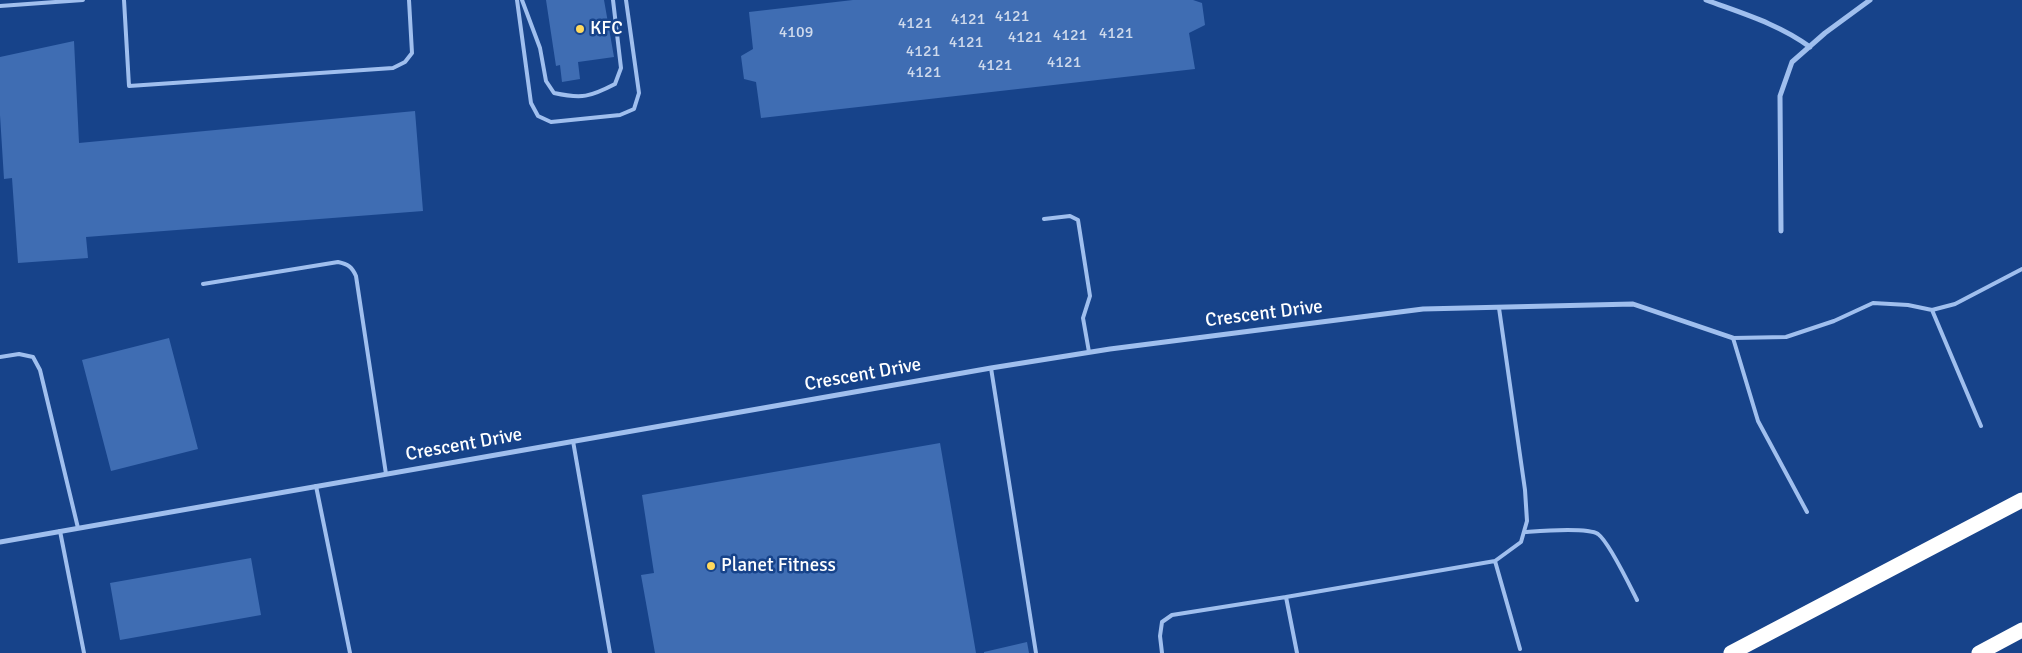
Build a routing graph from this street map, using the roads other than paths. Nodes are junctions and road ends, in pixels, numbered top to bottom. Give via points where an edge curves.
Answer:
1 (83, 0) edge
2 (124, 0) edge
3 (409, 0) edge
4 (518, 0) edge
5 (522, 0) edge
6 (613, 0) edge
7 (626, 0) edge
8 (1706, 0) edge
9 (1870, 0) edge
10 (0, 6) edge
11 (1810, 47) junction
12 (1044, 220) dead end
13 (1781, 231) dead end
14 (2022, 269) edge
15 (203, 284) dead end
16 (1499, 308) junction
17 (1932, 310) junction
18 (1733, 338) junction
19 (1089, 352) junction
20 (0, 357) edge
21 (991, 368) junction
22 (1981, 426) dead end
23 (573, 441) junction
24 (386, 474) junction
25 (316, 486) junction
26 (2022, 500) edge
27 (1807, 512) dead end
28 (78, 528) junction
29 (60, 531) junction
30 (1525, 532) junction
31 (0, 542) edge
32 (1496, 561) junction
33 (1286, 598) junction
34 (1637, 600) dead end
35 (2022, 630) edge
36 (1520, 650) dead end
37 (84, 653) edge
38 (350, 653) edge
39 (610, 653) edge
40 (1036, 653) edge
41 (1162, 653) edge
42 (1296, 653) edge
43 (1731, 653) edge
44 (1979, 653) edge

1 - 10 lane
2 - 3 lane via 129,86 393,68 405,62 412,53
4 - 7 lane via 531,103 538,116 551,122 620,115 634,109 639,93
5 - 6 lane via 540,48 546,81 554,93 577,98 596,94 615,84 622,68
8 - 11 street via 1764,22
9 - 11 street
11 - 13 street via 1792,62 1780,96
12 - 19 lane via 1070,216 1078,220 1090,296 1083,318
14 - 17 lane via 1955,304
15 - 24 lane via 338,262 346,263 352,269 356,276
16 - 18 street, Crescent Drive via 1633,304
16 - 19 street, Crescent Drive via 1422,309
16 - 30 lane via 1525,490
17 - 18 lane via 1873,303 1834,321 1786,337
17 - 22 lane
18 - 27 lane via 1758,421
19 - 21 street, Crescent Drive
20 - 28 lane via 19,354 33,357 40,370
21 - 23 street, Crescent Drive
21 - 40 lane
23 - 24 street, Crescent Drive
23 - 39 lane
24 - 25 street, Crescent Drive
25 - 28 street, Crescent Drive
25 - 38 lane
26 - 43 highway
28 - 29 street, Crescent Drive
29 - 31 street, Crescent Drive
29 - 37 lane
30 - 32 lane via 1521,542
30 - 34 lane via 1582,530 1597,534
32 - 33 lane
32 - 36 lane
33 - 41 lane via 1172,615 1162,622
33 - 42 lane
35 - 44 highway

